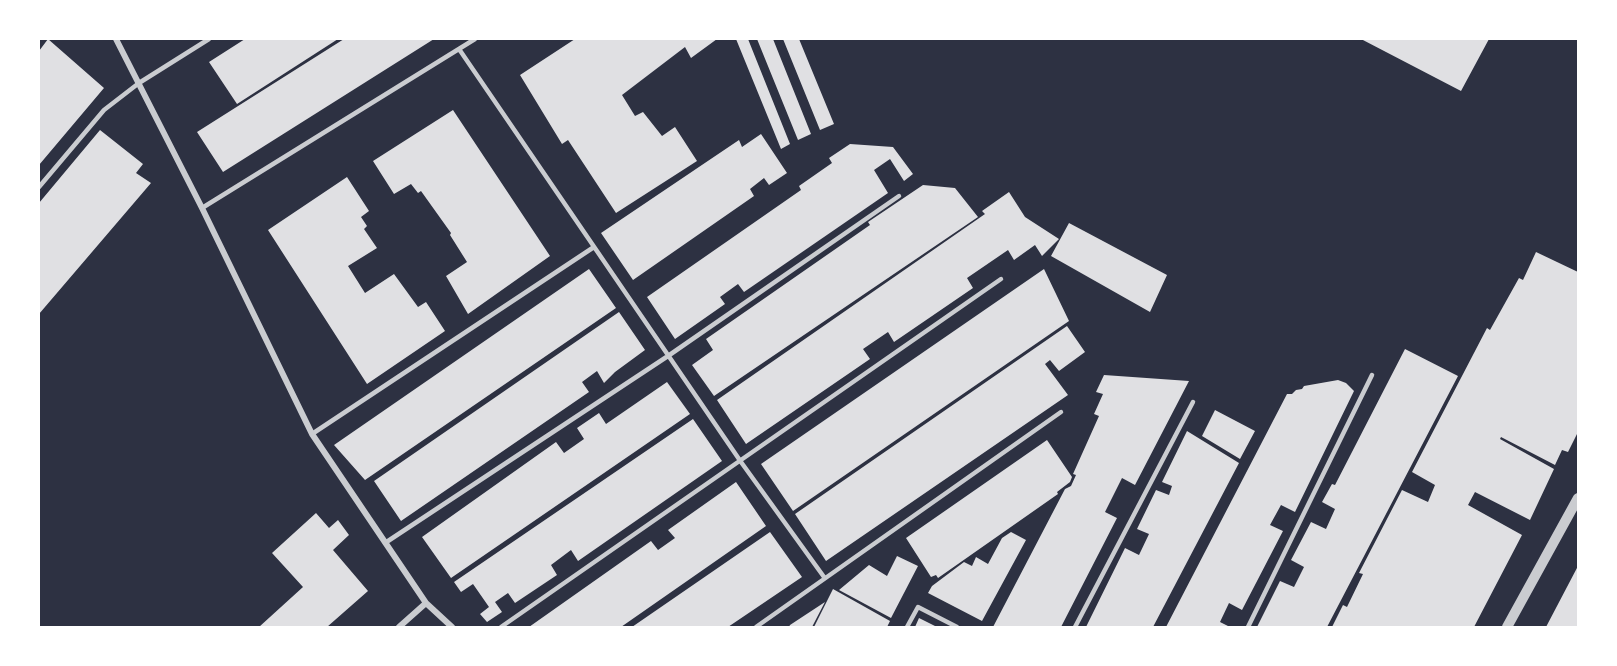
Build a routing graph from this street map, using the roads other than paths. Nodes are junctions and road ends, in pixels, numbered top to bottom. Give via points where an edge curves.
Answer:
1 (116, 39) edge
2 (208, 39) edge
3 (475, 39) edge
4 (459, 49) junction
5 (139, 83) junction
6 (39, 187) edge
7 (899, 196) dead end
8 (202, 207) junction
9 (594, 248) junction
10 (1001, 279) dead end
11 (668, 356) junction
12 (1372, 375) dead end
13 (1192, 402) dead end
14 (1061, 412) dead end
15 (312, 434) junction
16 (741, 462) junction
17 (1578, 498) edge
18 (385, 543) junction
19 (824, 577) junction
20 (426, 603) junction
21 (399, 627) edge
22 (452, 627) edge
23 (501, 627) edge
24 (756, 627) edge
25 (907, 627) edge
26 (957, 627) edge
27 (1075, 627) edge
28 (1248, 627) edge
29 (1507, 627) edge

1 - 5 street
2 - 5 lane
3 - 4 lane
4 - 8 lane
4 - 9 lane
5 - 6 lane via 104,110
5 - 8 street
7 - 11 lane
8 - 15 street
9 - 11 lane
9 - 15 lane
10 - 16 lane
11 - 16 lane
11 - 18 lane
12 - 28 lane
13 - 27 lane
14 - 19 lane
15 - 18 street
16 - 19 lane
16 - 23 lane
17 - 29 street
18 - 20 street
19 - 24 lane
20 - 21 street
20 - 22 street
25 - 26 lane via 918,606

